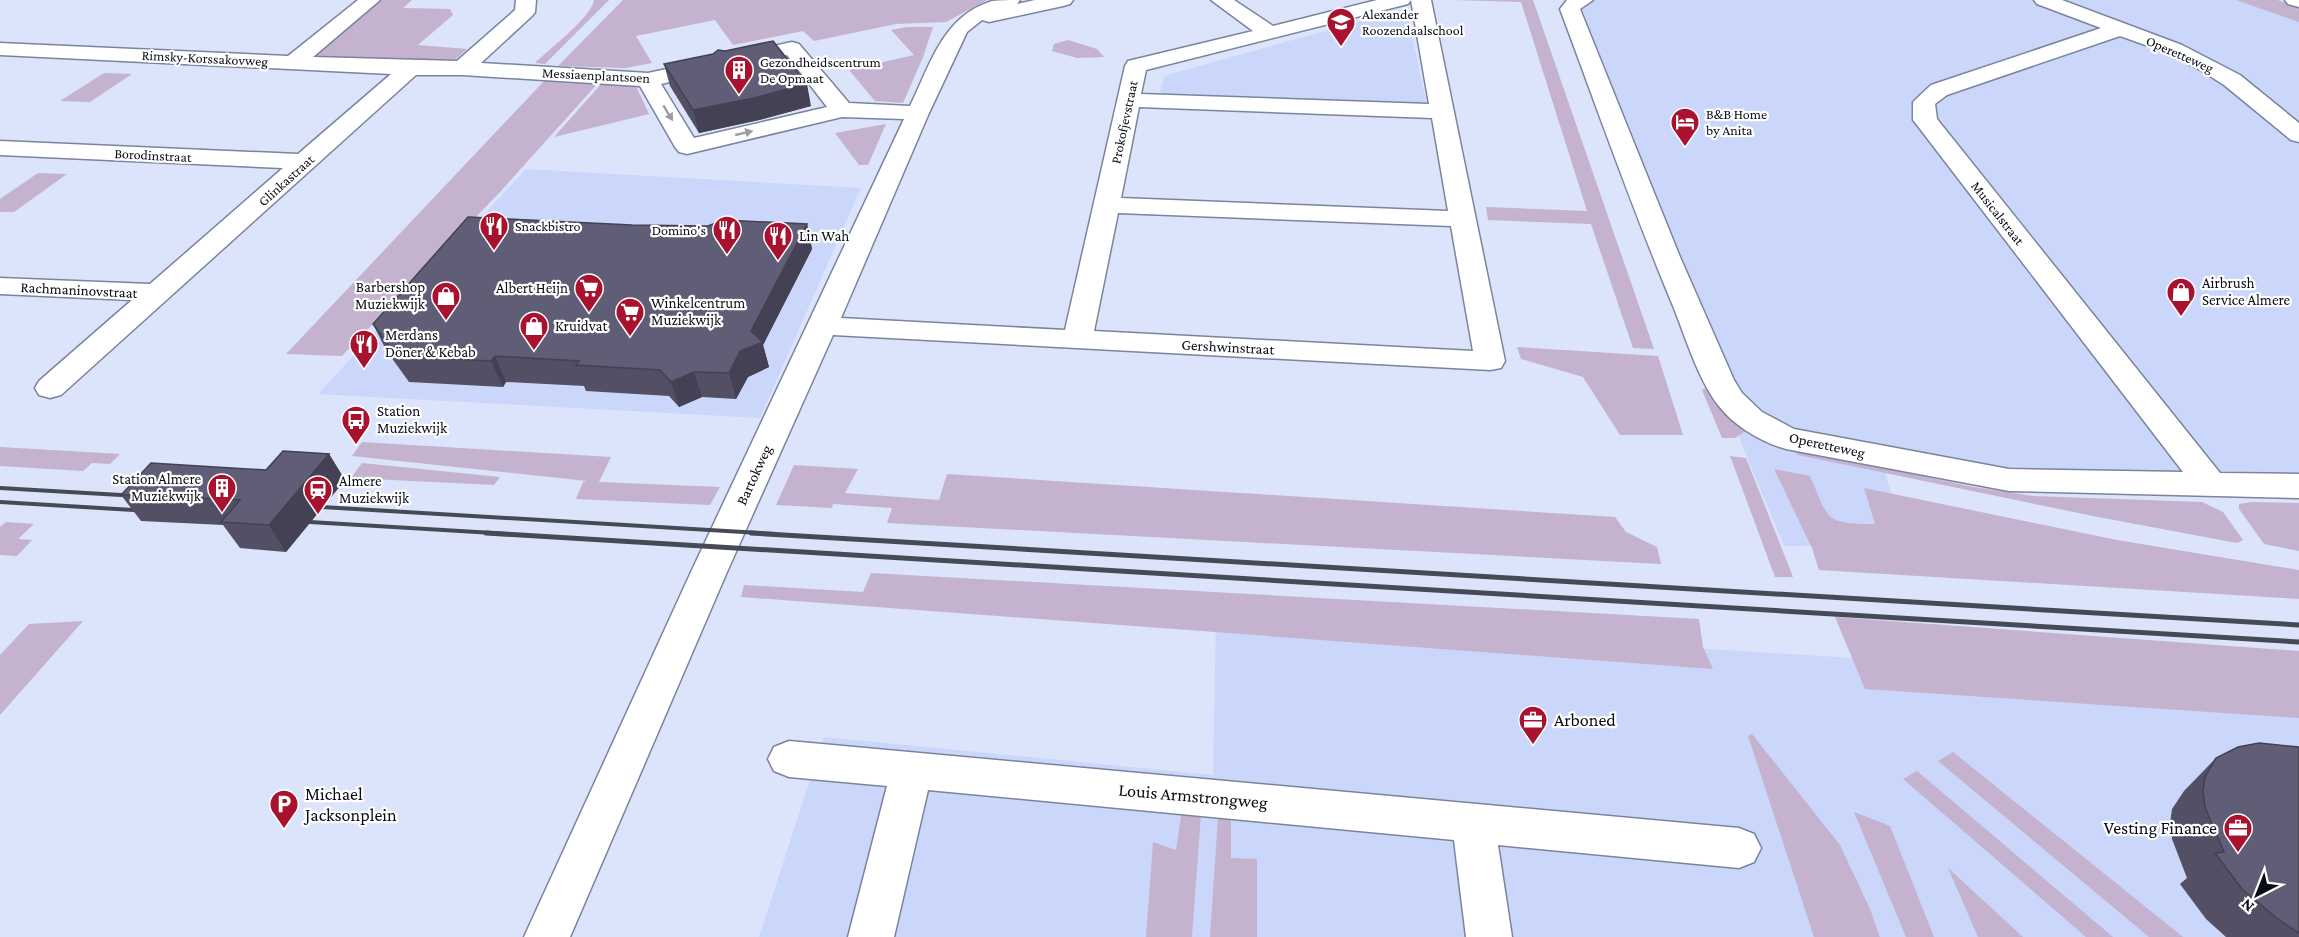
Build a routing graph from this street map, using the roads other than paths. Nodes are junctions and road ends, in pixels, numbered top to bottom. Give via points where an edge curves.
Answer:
1 (370, 0) edge
2 (526, 0) edge
3 (1010, 0) edge
4 (1063, 0) edge
5 (1221, 0) edge
6 (1401, 0) edge
7 (1421, 0) edge
8 (1583, 0) edge
9 (2044, 0) edge
10 (969, 18) junction
11 (2120, 29) junction
12 (1270, 33) junction
13 (0, 49) edge
14 (294, 62) junction
15 (410, 68) junction
16 (462, 68) junction
17 (648, 80) junction
18 (1129, 100) junction
19 (842, 110) junction
20 (1442, 111) junction
21 (918, 113) junction
22 (2299, 135) edge
23 (0, 148) edge
24 (307, 162) junction
25 (1107, 205) junction
26 (1463, 219) junction
27 (0, 286) edge
28 (158, 293) junction
29 (823, 326) junction
30 (1078, 339) junction
31 (50, 388) dead end
32 (2211, 485) junction
33 (2299, 486) edge
34 (789, 759) dead end
35 (912, 770) junction
36 (1473, 822) junction
37 (1739, 848) dead end
38 (547, 937) edge
39 (871, 937) edge
40 (1489, 937) edge

1 - 14 street
2 - 16 street via 525,12
3 - 10 street
4 - 10 street
5 - 12 street
6 - 12 street, Prokofjevstraat
7 - 20 street, Gershwinstraat
8 - 32 street, Operetteweg via 1570,9 1666,257 1719,380 1730,399 1750,419 1786,438 2009,480
9 - 11 street, Operetteweg
10 - 21 street, Bartokweg via 958,30
11 - 22 street, Operetteweg via 2210,66
11 - 32 street, Musicalstraat via 1939,90 1924,102 1925,120
12 - 18 street, Prokofjevstraat via 1136,66
13 - 14 street, Rimsky-Korssakovweg
14 - 15 street, Rimsky-Korssakovweg
15 - 16 street
15 - 24 street, Glinkastraat
16 - 17 street, Messiaenplantsoen
17 - 19 street, Messiaenplantsoen via 792,48
17 -> 19 street via 687,147
18 - 20 street
18 - 25 street, Prokofjevstraat
19 - 21 street
20 - 26 street, Gershwinstraat
21 - 29 street, Bartokweg
23 - 24 street, Borodinstraat
24 - 28 street, Glinkastraat
25 - 26 street
25 - 30 street, Prokofjevstraat
26 - 30 street, Gershwinstraat via 1490,361
27 - 28 street, Rachmaninovstraat
28 - 31 street, Glinkastraat
29 - 30 street, Gershwinstraat
29 - 38 street, Bartokweg
32 - 33 street, Operetteweg
34 - 35 street, Louis Armstrongweg
35 - 36 street, Louis Armstrongweg
35 - 39 street
36 - 37 street, Louis Armstrongweg
36 - 40 street

